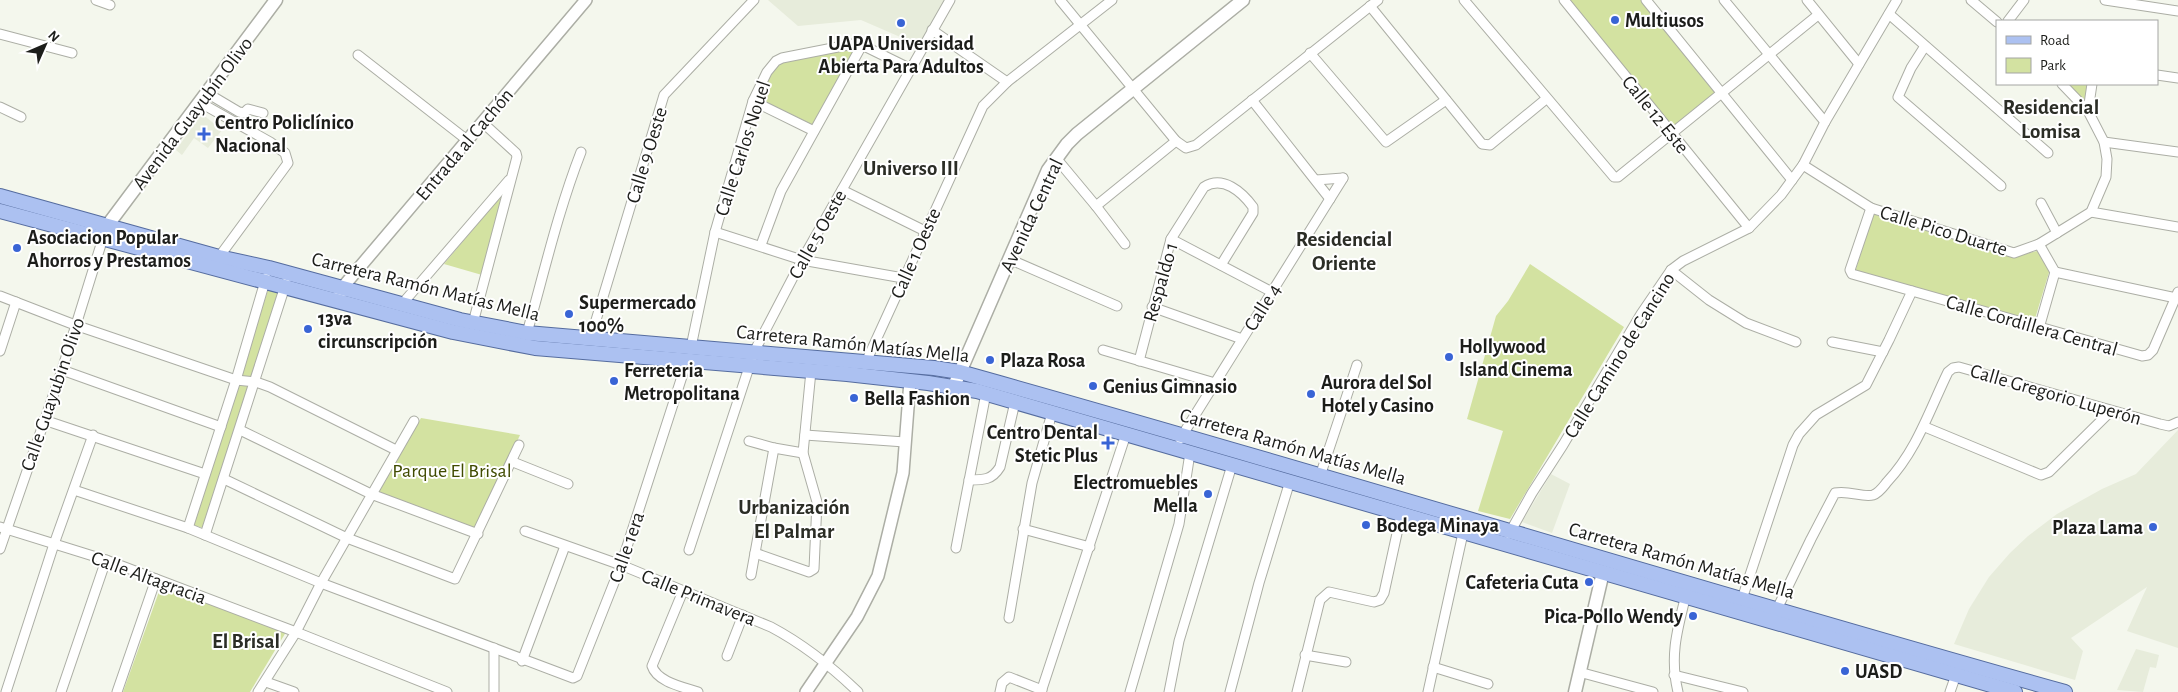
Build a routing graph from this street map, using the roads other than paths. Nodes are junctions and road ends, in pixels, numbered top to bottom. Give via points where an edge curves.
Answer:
1 (99, 0) edge
2 (276, 0) edge
3 (586, 0) edge
4 (754, 0) edge
5 (950, 0) edge
6 (1060, 0) edge
7 (1112, 0) edge
8 (1243, 0) edge
9 (1378, 0) edge
10 (1464, 0) edge
11 (1564, 0) edge
12 (1646, 0) edge
13 (1724, 0) edge
14 (1806, 0) edge
15 (1897, 0) edge
16 (1971, 0) edge
17 (2024, 0) edge
18 (2105, 0) edge
19 (110, 6) dead end
20 (1370, 6) junction
21 (2178, 11) edge
22 (1888, 14) junction
23 (1818, 15) junction
24 (2009, 20) edge
25 (1996, 21) edge
26 (1081, 26) junction
27 (932, 30) junction
28 (0, 34) edge
29 (862, 44) junction
30 (1926, 46) junction
31 (72, 54) dead end
32 (1310, 54) junction
33 (358, 55) dead end
34 (1768, 55) junction
35 (1858, 64) junction
36 (911, 68) junction
37 (2158, 75) edge
38 (2178, 78) edge
39 (1006, 82) junction
40 (2063, 85) edge
41 (2092, 85) edge
42 (1133, 89) junction
43 (1721, 92) junction
44 (203, 97) junction
45 (1546, 99) junction
46 (1252, 100) junction
47 (1446, 100) junction
48 (754, 101) junction
49 (0, 107) edge
50 (2088, 111) junction
51 (263, 113) dead end
52 (21, 117) dead end
53 (482, 122) junction
54 (1825, 122) junction
55 (814, 131) junction
56 (1671, 132) junction
57 (467, 140) junction
58 (1176, 141) junction
59 (2104, 142) junction
60 (581, 152) dead end
61 (2178, 152) edge
62 (2048, 153) dead end
63 (1056, 158) junction
64 (1803, 165) junction
65 (512, 177) junction
66 (1316, 180) junction
67 (1792, 180) junction
68 (2001, 186) dead end
69 (842, 190) junction
70 (0, 196) edge
71 (1330, 199) junction
72 (2040, 203) dead end
73 (1096, 206) junction
74 (1871, 208) junction
75 (0, 211) edge
76 (2091, 212) junction
77 (2178, 227) edge
78 (1750, 228) junction
79 (105, 232) junction
80 (715, 232) junction
81 (925, 232) junction
82 (2057, 233) junction
83 (1171, 239) junction
84 (1125, 244) dead end
85 (2039, 244) junction
86 (761, 245) junction
87 (219, 257) junction
88 (1009, 259) junction
89 (802, 260) junction
90 (1221, 265) junction
91 (269, 268) junction
92 (1671, 270) junction
93 (2055, 272) junction
94 (289, 274) junction
95 (903, 278) junction
96 (265, 282) junction
97 (285, 287) junction
98 (342, 288) junction
99 (1912, 290) junction
100 (1272, 292) junction
101 (2177, 295) edge
102 (0, 296) edge
103 (337, 301) junction
104 (16, 302) junction
105 (402, 304) junction
106 (1117, 306) dead end
107 (1152, 308) junction
108 (473, 323) junction
109 (75, 325) junction
110 (2039, 328) junction
111 (527, 334) junction
112 (1242, 339) junction
113 (590, 340) junction
114 (1796, 342) dead end
115 (1832, 342) dead end
116 (1103, 350) dead end
117 (0, 351) edge
118 (754, 352) junction
119 (1883, 352) junction
120 (689, 354) junction
121 (1138, 361) junction
122 (866, 362) junction
123 (1357, 365) dead end
124 (748, 366) junction
125 (62, 370) junction
126 (810, 371) junction
127 (960, 372) junction
128 (236, 380) junction
129 (910, 381) junction
130 (256, 382) junction
131 (1215, 383) junction
132 (954, 386) junction
133 (986, 393) junction
134 (1015, 402) junction
135 (2111, 411) junction
136 (1052, 413) junction
137 (44, 420) junction
138 (414, 421) dead end
139 (2178, 422) edge
140 (1925, 426) junction
141 (221, 427) junction
142 (240, 430) junction
143 (1126, 434) junction
144 (93, 435) junction
145 (805, 435) junction
146 (749, 441) dead end
147 (905, 442) junction
148 (1179, 442) junction
149 (519, 445) dead end
150 (774, 448) junction
151 (396, 450) junction
152 (803, 452) junction
153 (1190, 453) junction
154 (513, 462) junction
155 (1232, 465) junction
156 (205, 474) junction
157 (1320, 476) junction
158 (224, 479) junction
159 (969, 480) junction
160 (1290, 481) junction
161 (568, 484) dead end
162 (74, 490) junction
163 (371, 494) junction
164 (1401, 515) junction
165 (4, 528) edge
166 (188, 528) junction
167 (1024, 529) junction
168 (1510, 530) junction
169 (524, 531) dead end
170 (1463, 533) junction
171 (478, 534) junction
172 (205, 536) junction
173 (347, 538) junction
174 (54, 544) junction
175 (1507, 545) junction
176 (565, 546) junction
177 (1090, 547) junction
178 (956, 548) dead end
179 (0, 549) edge
180 (689, 550) dead end
181 (756, 553) junction
182 (106, 560) junction
183 (621, 565) junction
184 (1603, 572) junction
185 (751, 575) dead end
186 (156, 579) junction
187 (321, 583) junction
188 (1687, 590) junction
189 (683, 591) junction
190 (1742, 599) junction
191 (1777, 609) junction
192 (743, 615) junction
193 (1009, 618) dead end
194 (296, 632) junction
195 (494, 648) junction
196 (1305, 655) junction
197 (727, 656) dead end
198 (522, 661) junction
199 (1346, 662) dead end
200 (826, 663) junction
201 (1433, 667) junction
202 (1958, 668) junction
203 (1579, 672) junction
204 (1674, 674) junction
205 (266, 682) junction
206 (1488, 684) dead end
207 (678, 689) edge
208 (1041, 691) edge
209 (6, 692) edge
210 (61, 692) edge
211 (117, 692) edge
212 (258, 692) edge
213 (294, 692) edge
214 (447, 692) edge
215 (494, 692) edge
216 (698, 692) edge
217 (806, 692) edge
218 (858, 692) edge
219 (1000, 692) edge
220 (1130, 692) edge
221 (1168, 692) edge
222 (1230, 692) edge
223 (1297, 692) edge
224 (1428, 692) edge
225 (1575, 692) edge
226 (1653, 692) edge
227 (1678, 692) edge
228 (1743, 692) edge
229 (1950, 692) edge
230 (2015, 692) edge
231 (2065, 692) edge

1 - 19 street
2 - 44 main road, Avenida Guayubín Olivo
3 - 53 street, Entrada al Cachón
4 - 113 street, Calle 9 Oeste via 664,95
5 - 27 street, Calle 5 Oeste
6 - 26 street
7 - 26 street, Calle 1 Oeste
8 - 42 main road, Avenida Central
9 - 20 street
10 - 45 street
11 - 56 street, Calle 12 Este
12 - 43 street
13 - 34 street
14 - 23 street
15 - 22 street, Calle Camino de Cancino
16 - 25 street
17 - 24 street
18 - 21 street
20 - 32 street
20 - 47 street
22 - 30 street
22 - 35 street, Calle Camino de Cancino
23 - 34 street
23 - 35 street
26 - 39 street, Calle 1 Oeste
26 - 42 street
27 - 36 street, Calle 5 Oeste
27 - 39 street
28 - 31 street
29 - 36 street
29 - 48 street, Calle Carlos Nouel via 782,58 767,72
29 - 55 street
30 - 62 street
30 - 68 street via 1911,68 1898,98
32 - 46 street
32 - 47 street via 1386,142
33 - 57 street
34 - 43 street
34 - 54 street
35 - 54 street, Calle Camino de Cancino
36 - 69 street, Calle 5 Oeste
37 - 38 street
39 - 81 street, Calle 1 Oeste via 978,114
40 - 50 street
41 - 50 street
42 - 58 street
42 - 63 main road, Avenida Central via 1077,134
43 - 56 street
43 - 67 street
44 - 51 street via 239,112 244,113 248,109
44 - 79 main road, Avenida Guayubín Olivo
44 - 87 street via 285,153 288,164
45 - 47 street via 1490,145 1482,144
45 - 56 street via 1614,177
46 - 58 street via 1192,147 1186,148
46 - 66 street
48 - 55 street
48 - 80 street, Calle Carlos Nouel
49 - 52 street
50 - 59 street
53 - 57 street, Entrada al Cachón
53 - 65 street via 516,153
54 - 64 street, Calle Camino de Cancino
55 - 86 street via 781,191
56 - 78 street, Calle 12 Este
57 - 98 street, Entrada al Cachón
58 - 73 street
59 - 61 street
59 - 76 street via 2106,177
60 - 111 street
63 - 73 street
63 - 88 main road, Avenida Central
64 - 67 street, Calle Camino de Cancino
64 - 74 street, Calle Pico Duarte
65 - 105 street
65 - 108 street
66 - 71 street
66 - 71 street, Calle 4 via 1343,178
67 - 78 street, Calle Camino de Cancino
69 - 81 street
69 - 89 street, Calle 5 Oeste
70 - 79 main road, Carretera Ramón Matías Mella
71 - 100 street, Calle 4
72 - 82 street
73 - 84 street
74 - 85 street, Calle Pico Duarte via 2014,252
74 - 99 street, Calle Cordillera Central via 1850,272
75 - 79 main road, Carretera Ramón Matías Mella
76 - 77 street
76 - 82 street, Calle Pico Duarte
78 - 92 street, Calle Camino de Cancino
79 - 87 main road, Carretera Ramón Matías Mella
79 - 96 main road, Carretera Ramón Matías Mella
79 - 109 street, Calle Guayubin Olivo
80 - 86 street
80 - 120 street, Calle Carlos Nouel
81 - 95 street, Calle 1 Oeste
82 - 85 street, Calle Pico Duarte
83 - 90 street
83 - 90 street, Respaldo 1 via 1204,187 1224,183 1236,189 1253,207 1253,213
83 - 107 street, Respaldo 1
85 - 93 street
86 - 89 street
87 - 91 main road, Carretera Ramón Matías Mella
88 - 106 street
88 - 127 main road, Avenida Central
89 - 95 street
89 - 118 street, Calle 5 Oeste
90 - 100 street
91 - 94 main road, Carretera Ramón Matías Mella
91 - 96 street
92 - 114 street via 1709,300 1746,323
92 - 168 street, Calle Camino de Cancino
93 - 101 street
93 - 110 street
94 - 97 street
94 - 98 main road, Carretera Ramón Matías Mella
95 - 122 street, Calle 1 Oeste
96 - 97 main road, Carretera Ramón Matías Mella
96 - 128 street
97 - 103 main road, Carretera Ramón Matías Mella
97 - 130 street
98 - 103 street, Entrada al Cachón
98 - 105 main road, Carretera Ramón Matías Mella
99 - 110 street, Calle Cordillera Central
99 - 119 street
100 - 112 street, Calle 4
101 - 110 street, Calle Cordillera Central via 2148,355
102 - 104 street
103 - 120 main road, Carretera Ramón Matías Mella via 453,332 536,348
104 - 109 street
104 - 117 street
105 - 108 main road, Carretera Ramón Matías Mella
107 - 112 street
107 - 121 street, Respaldo 1
108 - 111 main road, Carretera Ramón Matías Mella
109 - 125 street, Calle Guayubin Olivo
109 - 128 street
111 - 113 main road, Carretera Ramón Matías Mella
112 - 131 street, Calle 4
113 - 120 main road, Carretera Ramón Matías Mella
115 - 119 street
116 - 121 street
118 - 120 main road, Carretera Ramón Matías Mella
118 - 122 main road, Carretera Ramón Matías Mella
118 - 124 street, Calle 5 Oeste
119 - 190 street via 1866,385 1816,415 1798,434
120 - 124 main road, Carretera Ramón Matías Mella
120 - 183 street, Calle 1era
121 - 131 street
122 - 127 main road, Carretera Ramón Matías Mella
123 - 157 street
124 - 126 main road, Carretera Ramón Matías Mella
124 - 180 street, Calle 5 Oeste
125 - 137 street, Calle Guayubin Olivo
125 - 141 street
126 - 129 main road, Carretera Ramón Matías Mella
126 - 145 street
127 - 132 main road, Avenida Central
127 - 148 main road, Carretera Ramón Matías Mella
128 - 130 street
128 - 141 street
129 - 132 main road, Carretera Ramón Matías Mella
129 - 147 street
130 - 142 street
130 - 151 street
131 - 148 street, Calle 4
132 - 133 main road, Carretera Ramón Matías Mella
133 - 134 main road, Carretera Ramón Matías Mella
133 - 159 street
134 - 136 main road, Carretera Ramón Matías Mella
134 - 159 street via 1000,467 985,480
135 - 139 street, Calle Gregorio Luperón via 2169,426
135 - 140 street via 2049,472 2041,475
135 - 140 street, Calle Gregorio Luperón via 1956,366 1948,372
136 - 143 main road, Carretera Ramón Matías Mella
136 - 167 street via 1032,483
137 - 144 street
137 - 165 street, Calle Guayubin Olivo
138 - 151 street
140 - 191 street, Calle Gregorio Luperón via 1901,468 1874,495 1835,493
141 - 156 street
142 - 158 street
142 - 163 street
143 - 148 main road, Carretera Ramón Matías Mella
143 - 177 street
144 - 156 street
144 - 162 street
145 - 147 street
145 - 152 street
146 - 150 street
147 - 200 street via 903,473 878,576
148 - 153 main road, Carretera Ramón Matías Mella
148 - 157 main road, Carretera Ramón Matías Mella
149 - 154 street
150 - 152 street
150 - 181 street
151 - 163 street
152 - 181 street via 817,502 814,569 809,572
153 - 155 main road, Carretera Ramón Matías Mella
153 - 220 street via 1179,524
154 - 161 street
154 - 171 street
155 - 160 main road, Carretera Ramón Matías Mella
155 - 221 street
156 - 166 street
157 - 168 main road, Carretera Ramón Matías Mella
158 - 172 street
158 - 173 street
159 - 178 street
160 - 164 main road, Carretera Ramón Matías Mella
160 - 222 street
162 - 166 street
162 - 174 street
163 - 171 street
163 - 173 street
164 - 170 main road, Carretera Ramón Matías Mella
164 - 196 street via 1380,600 1374,602 1329,592 1316,608
165 - 174 street, Calle Altagracia
165 - 179 street, Calle Guayubin Olivo
166 - 172 street
167 - 177 street
167 - 193 street
168 - 175 street, Calle Camino de Cancino
168 - 188 main road, Carretera Ramón Matías Mella
169 - 176 street, Calle Primavera
170 - 175 main road, Carretera Ramón Matías Mella
170 - 201 street
171 - 173 street via 455,579
172 - 187 street
173 - 187 street
174 - 182 street, Calle Altagracia
174 - 209 street
175 - 184 main road, Carretera Ramón Matías Mella
176 - 183 street, Calle Primavera
176 - 198 street
177 - 208 street
181 - 185 street
182 - 186 street, Calle Altagracia
182 - 210 street
183 - 189 street, Calle Primavera
183 - 198 street, Calle 1era via 577,676 568,677
184 - 188 main road, Carretera Ramón Matías Mella
184 - 203 main road
186 - 194 street, Calle Altagracia
186 - 211 street
187 - 194 street
187 - 195 street
188 - 190 main road, Carretera Ramón Matías Mella
188 - 202 main road, Carretera Ramón Matías Mella
188 - 204 street via 1674,647
189 - 192 street, Calle Primavera
189 - 207 street via 652,666 657,675
190 - 191 main road, Carretera Ramón Matías Mella
191 - 202 main road, Carretera Ramón Matías Mella
192 - 197 street
192 - 200 street, Calle Primavera via 790,637
194 - 205 street
194 - 214 street, Calle Altagracia
195 - 198 street
195 - 215 street
196 - 199 street
196 - 223 street
200 - 217 street
200 - 218 street, Calle Primavera
201 - 206 street
201 - 224 street
202 - 229 street
202 - 230 main road, Carretera Ramón Matías Mella
202 - 231 main road, Carretera Ramón Matías Mella
203 - 225 main road
203 - 226 street
204 - 227 street
204 - 228 street
205 - 212 street
205 - 213 street
207 - 216 street
208 - 219 street via 1010,677 1002,683

